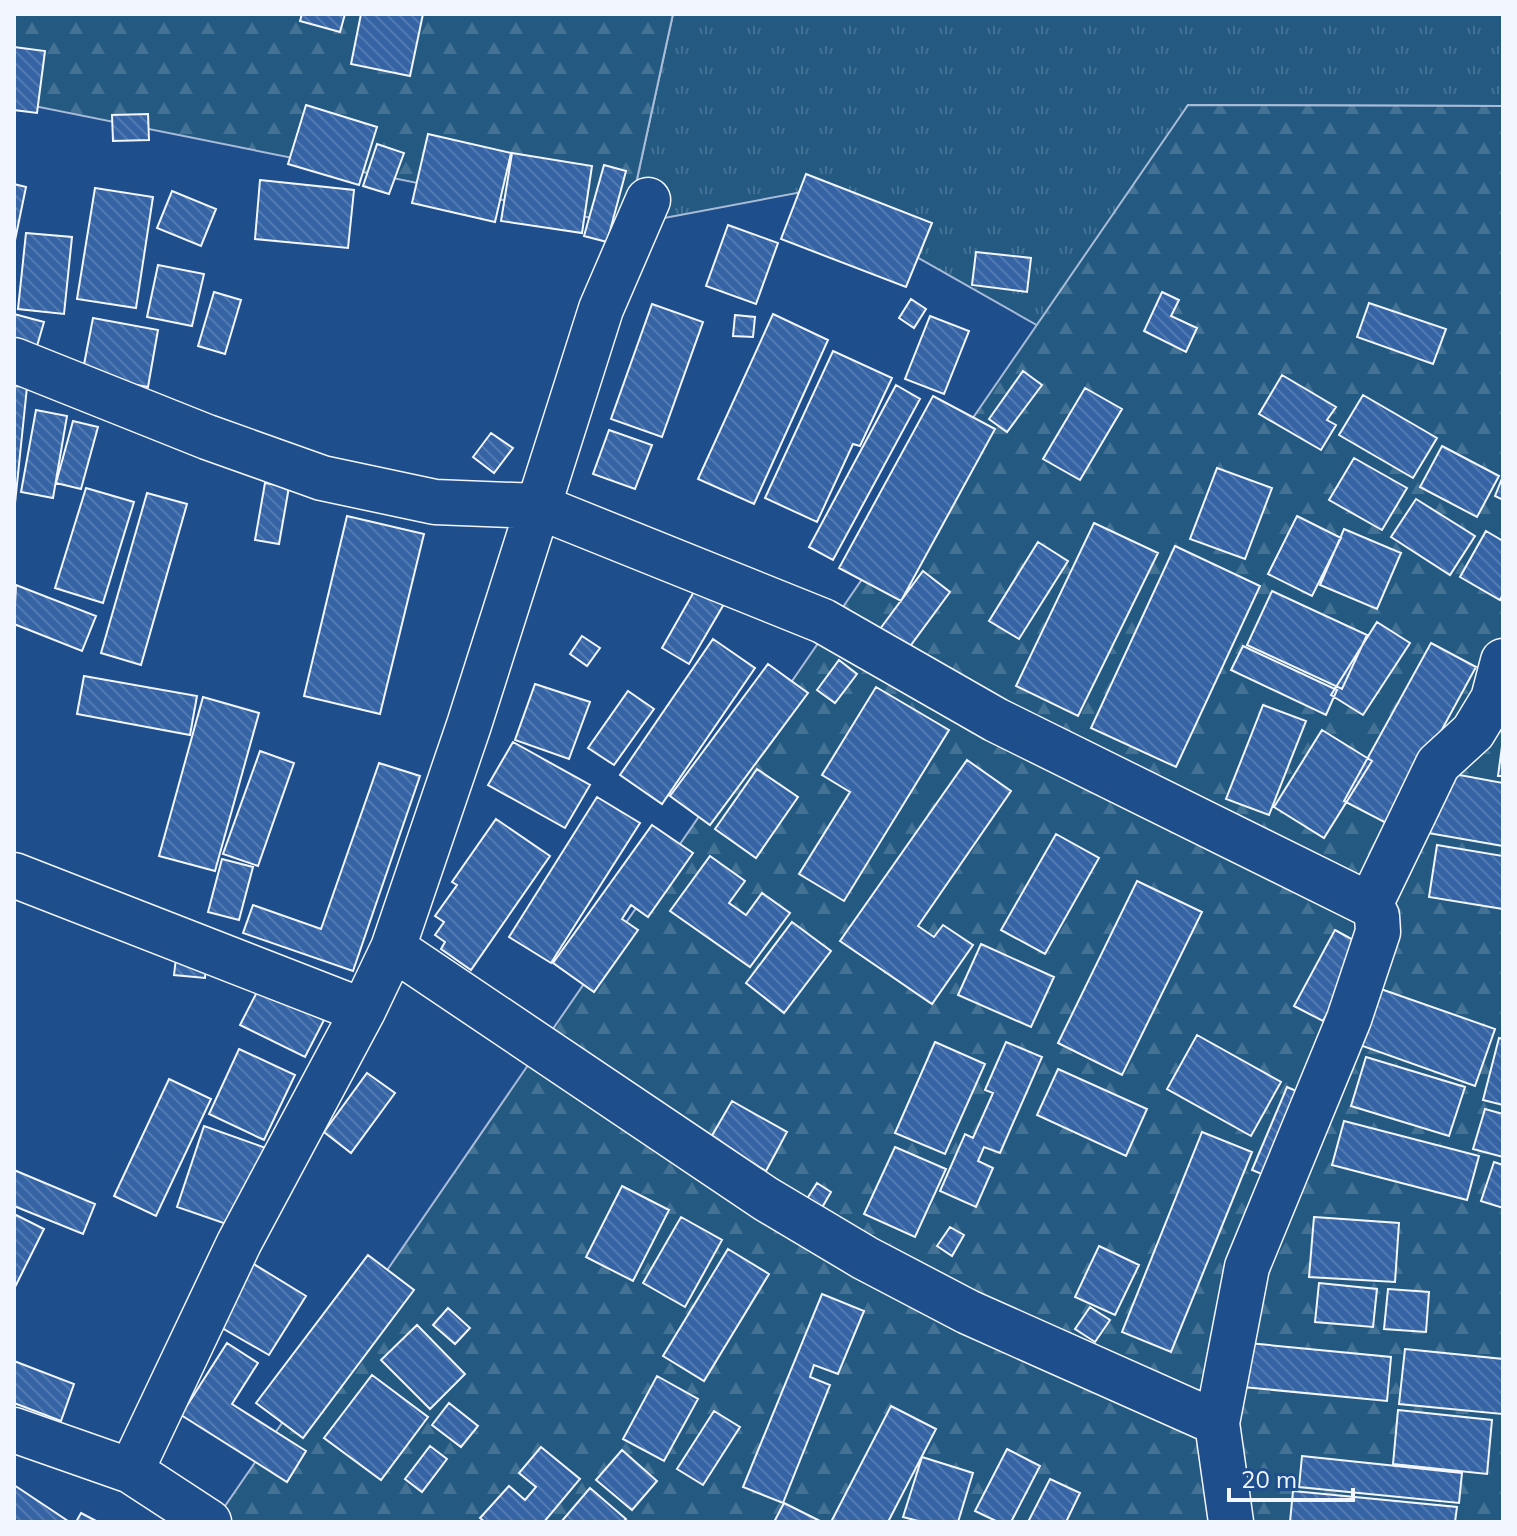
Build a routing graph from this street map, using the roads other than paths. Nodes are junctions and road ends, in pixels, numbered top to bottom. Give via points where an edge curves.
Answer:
1 (648, 200) dead end
2 (14, 360) edge
3 (537, 506) junction
4 (1503, 661) edge
5 (14, 875) edge
6 (1370, 905) junction
7 (393, 948) junction
8 (363, 1011) junction
9 (1217, 1423) junction
10 (14, 1430) edge
11 (131, 1471) junction
12 (209, 1522) edge
13 (1231, 1522) edge

1 - 3 street via 601,309
2 - 3 street via 322,478 435,502
3 - 6 street via 823,621 996,720
3 - 7 street
4 - 6 street via 1493,699 1473,732 1438,764
5 - 8 street
6 - 9 street via 1378,932 1349,1019 1247,1267
7 - 8 street
7 - 9 street via 766,1199 865,1258 968,1312
8 - 11 street via 239,1243
9 - 13 street
10 - 11 street
11 - 12 street

